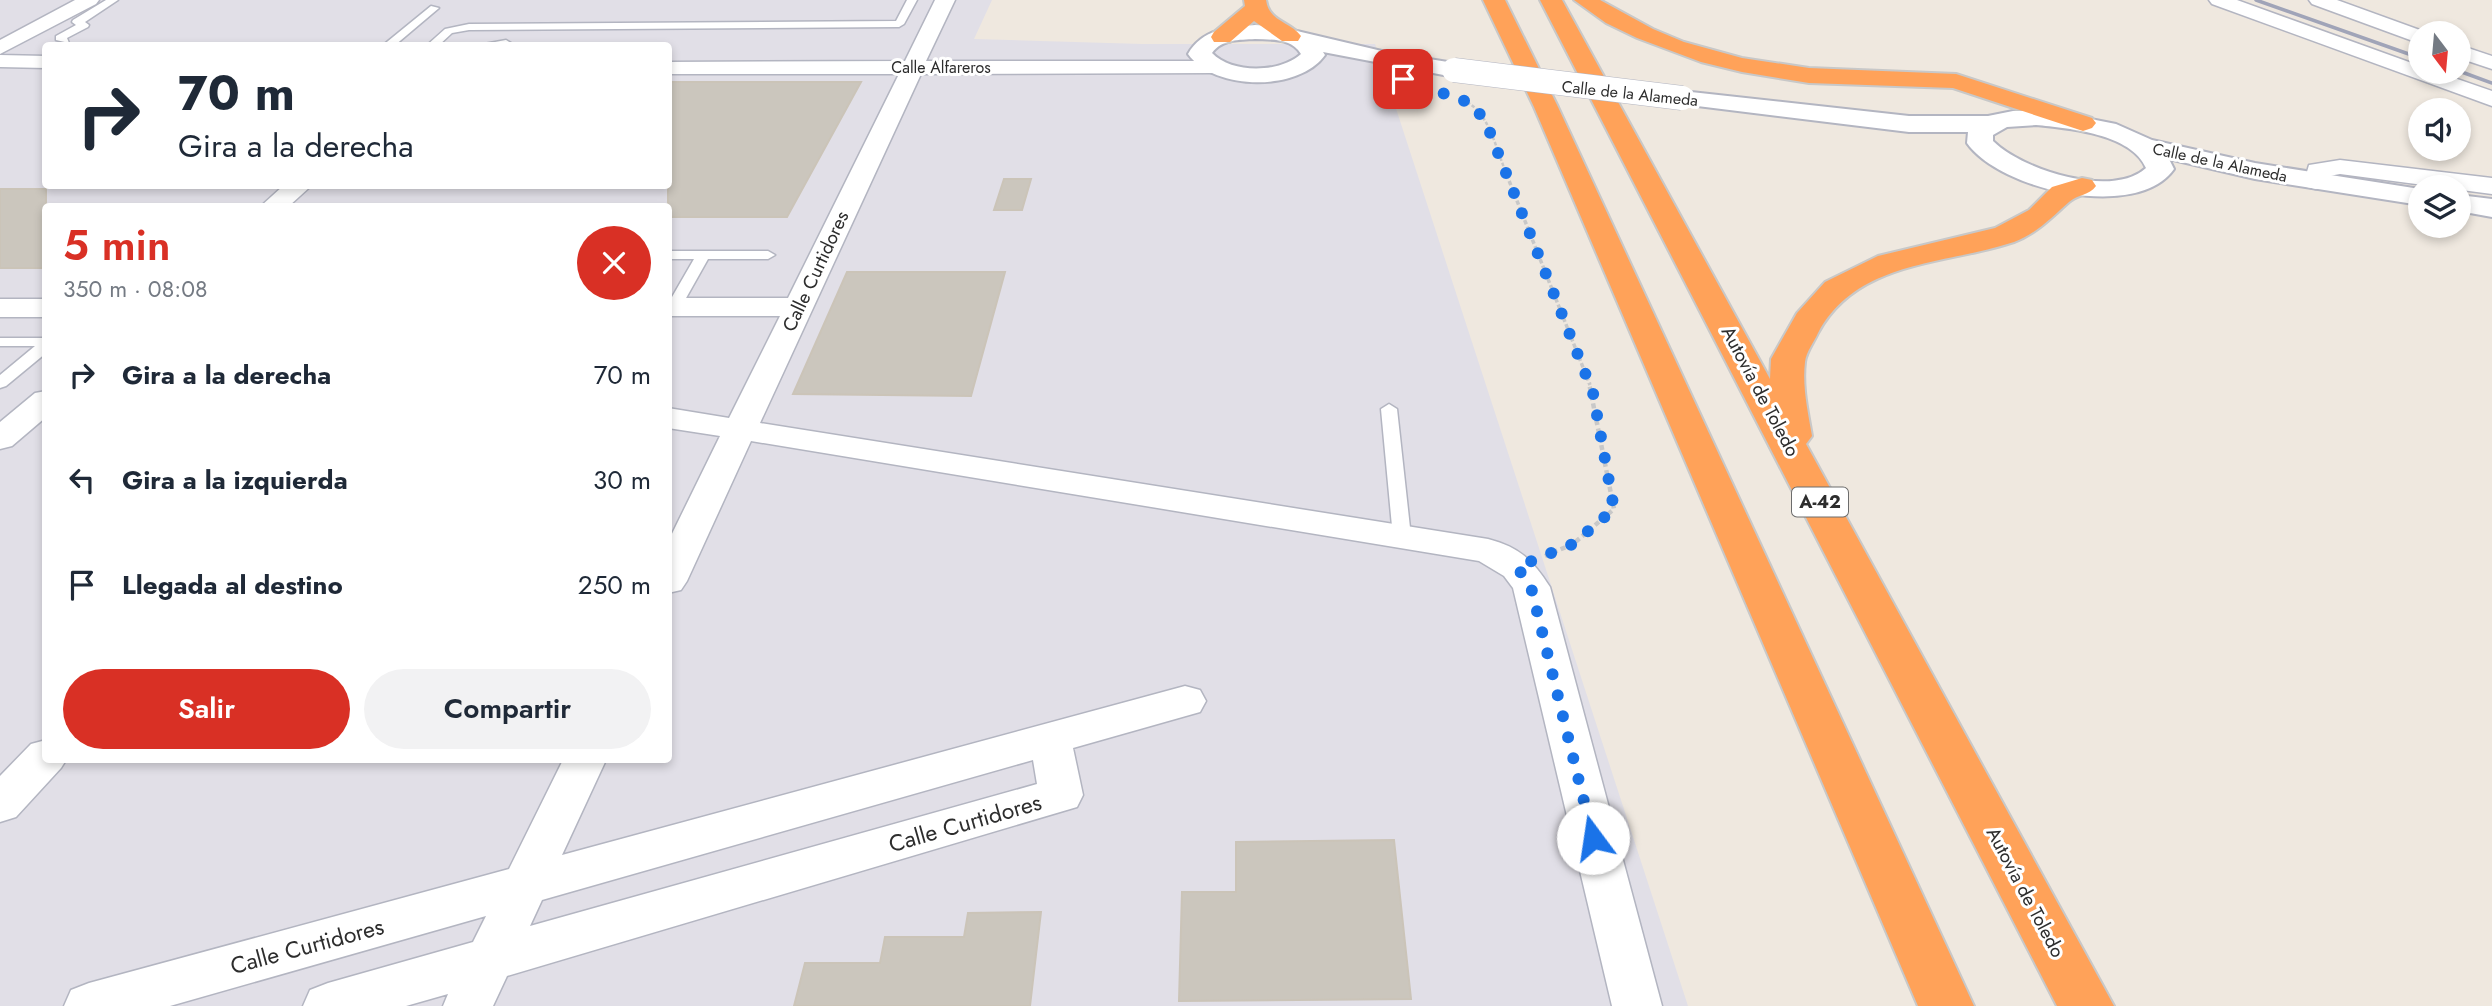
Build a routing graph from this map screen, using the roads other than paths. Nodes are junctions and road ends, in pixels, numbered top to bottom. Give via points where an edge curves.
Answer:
1 (89, 0) edge
2 (113, 0) edge
3 (912, 0) edge
4 (945, 0) edge
5 (1494, 0) edge
6 (1551, 0) edge
7 (1585, 0) edge
8 (2220, 0) edge
9 (2319, 0) edge
10 (1255, 4) edge
11 (434, 8) dead end
12 (899, 24) junction
13 (2408, 33) edge
14 (1296, 39) junction
15 (65, 41) dead end
16 (392, 42) edge
17 (436, 42) edge
18 (449, 42) edge
19 (0, 48) edge
20 (1212, 50) junction
21 (2471, 55) edge
22 (1386, 59) junction
23 (0, 61) edge
24 (42, 61) edge
25 (672, 61) edge
26 (2492, 63) edge
27 (914, 64) junction
28 (0, 68) edge
29 (42, 68) edge
30 (672, 68) edge
31 (1298, 68) junction
32 (2492, 99) edge
33 (2082, 123) junction
34 (1987, 137) junction
35 (2141, 145) junction
36 (2152, 179) junction
37 (2308, 181) junction
38 (2082, 186) junction
39 (2492, 186) edge
40 (294, 189) edge
41 (2408, 195) edge
42 (278, 203) edge
43 (2471, 205) edge
44 (2492, 208) edge
45 (672, 255) edge
46 (703, 255) junction
47 (768, 255) dead end
48 (672, 305) edge
49 (672, 307) edge
50 (797, 307) junction
51 (0, 308) edge
52 (42, 308) edge
53 (0, 342) edge
54 (42, 344) edge
55 (42, 347) edge
56 (0, 383) edge
57 (42, 403) edge
58 (1388, 410) dead end
59 (672, 419) edge
60 (739, 429) junction
61 (0, 439) edge
62 (1797, 459) junction
63 (1402, 537) junction
64 (672, 573) edge
65 (1185, 701) dead end
66 (1050, 738) junction
67 (42, 760) edge
68 (583, 763) edge
69 (0, 804) edge
70 (524, 886) junction
71 (489, 961) junction
72 (89, 1006) edge
73 (328, 1006) edge
74 (468, 1006) edge
75 (1637, 1006) edge
76 (1946, 1006) edge
77 (2086, 1006) edge

1 - 19 street
2 - 15 lane via 77,22 84,25 61,38
3 - 12 lane
4 - 27 street, Calle Curtidores
5 - 76 highway via 1558,132
6 - 62 highway, Autovía de Toledo / A-42
7 - 33 highway via 1646,34 1730,64 1844,78 1956,81
8 - 32 street
9 - 13 street
10 - 14 highway via 1264,20
10 - 20 highway
11 - 16 lane
12 - 17 lane via 469,27 449,31
12 - 18 lane via 897,29 472,31
14 - 20 street, Calle de la Alameda via 1255,32
14 - 22 street, Calle de la Alameda
14 - 31 street via 1311,48 1313,55
20 - 27 street, Calle Alfareros
20 - 31 street, Calle de la Alameda via 1227,71 1263,74
21 - 26 street
22 - 31 street, Calle de la Alameda via 1343,59
22 - 34 street, Calle de la Alameda, bridge via 1874,121 1955,138
23 - 24 street
25 - 27 street, Calle Alfareros
27 - 30 street, Calle Alfareros
27 - 50 street, Calle Curtidores
28 - 29 street
33 - 34 street, Calle de la Alameda via 2022,117
33 - 35 street, Calle de la Alameda
34 - 38 street, Calle de la Alameda via 2001,162 2029,175
35 - 36 street, Calle de la Alameda via 2159,163
35 - 37 street, Calle de la Alameda
36 - 37 street, Calle de la Alameda via 2227,173
36 - 38 street, Calle de la Alameda via 2123,187
37 - 39 street via 2318,170 2340,167
37 - 41 street, Calle de la Alameda
38 - 62 highway via 2062,193 2039,216 2005,235 1889,262 1836,289 1812,313 1788,359 1787,388
40 - 42 street
43 - 44 street
45 - 46 lane
46 - 47 lane
46 - 48 lane
49 - 50 street
50 - 60 street, Calle Curtidores
51 - 52 street
53 - 54 lane
55 - 56 lane
57 - 61 street
58 - 63 lane
59 - 60 street
60 - 63 street
60 - 64 street, Calle Curtidores
62 - 77 highway, Autovía de Toledo / A-42
63 - 75 street via 1488,551 1517,567 1531,587
65 - 66 street
66 - 70 street, Calle Curtidores
66 - 71 street, Calle Curtidores via 1061,795
67 - 69 street
68 - 70 street
70 - 71 street
70 - 72 street, Calle Curtidores
71 - 73 street, Calle Curtidores
71 - 74 street

